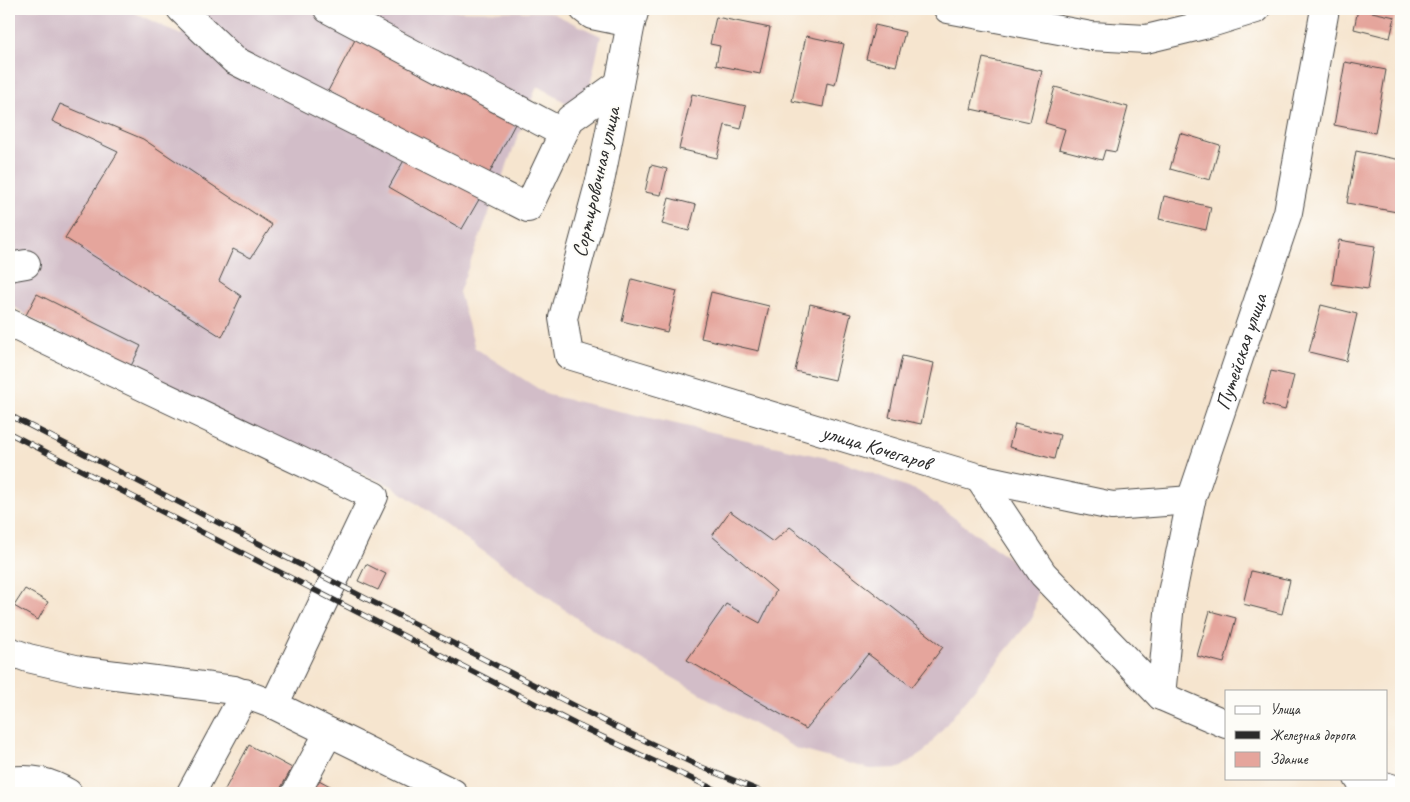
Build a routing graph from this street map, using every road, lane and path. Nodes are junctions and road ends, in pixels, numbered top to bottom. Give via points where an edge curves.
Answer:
1 (181, 9) edge
2 (328, 9) edge
3 (584, 9) edge
4 (948, 9) edge
5 (1256, 9) edge
6 (1325, 9) edge
7 (633, 16) edge
8 (619, 84) junction
9 (563, 133) junction
10 (9, 322) edge
11 (569, 355) joint
12 (979, 478) junction
13 (1191, 500) junction
14 (9, 651) edge
15 (245, 693) junction
16 (1161, 696) junction
17 (274, 705) junction
18 (1225, 724) edge
19 (329, 732) junction
20 (1365, 780) edge
21 (9, 781) edge
22 (1401, 791) edge
23 (68, 793) edge
24 (191, 793) edge
25 (296, 793) edge
26 (453, 793) edge

1 - 9 street via 234,60 528,208
2 - 9 street
3 - 7 street via 592,15
4 - 5 street via 1091,36 1146,39
6 - 13 street, Путейская улица via 1288,212
7 - 8 street, Сортировочная улица
8 - 9 street via 570,119
8 - 11 street, Сортировочная улица via 601,177 562,318
10 - 17 street via 374,496
11 - 12 street, улица Кочегаров
12 - 13 street, улица Кочегаров via 1112,506
12 - 16 street via 1044,574
13 - 16 street, Путейская улица via 1170,603
14 - 15 street via 84,671
15 - 17 street
15 - 24 street
16 - 18 street
17 - 19 street
19 - 25 street
19 - 26 street
20 - 22 street
21 - 23 street via 36,780

